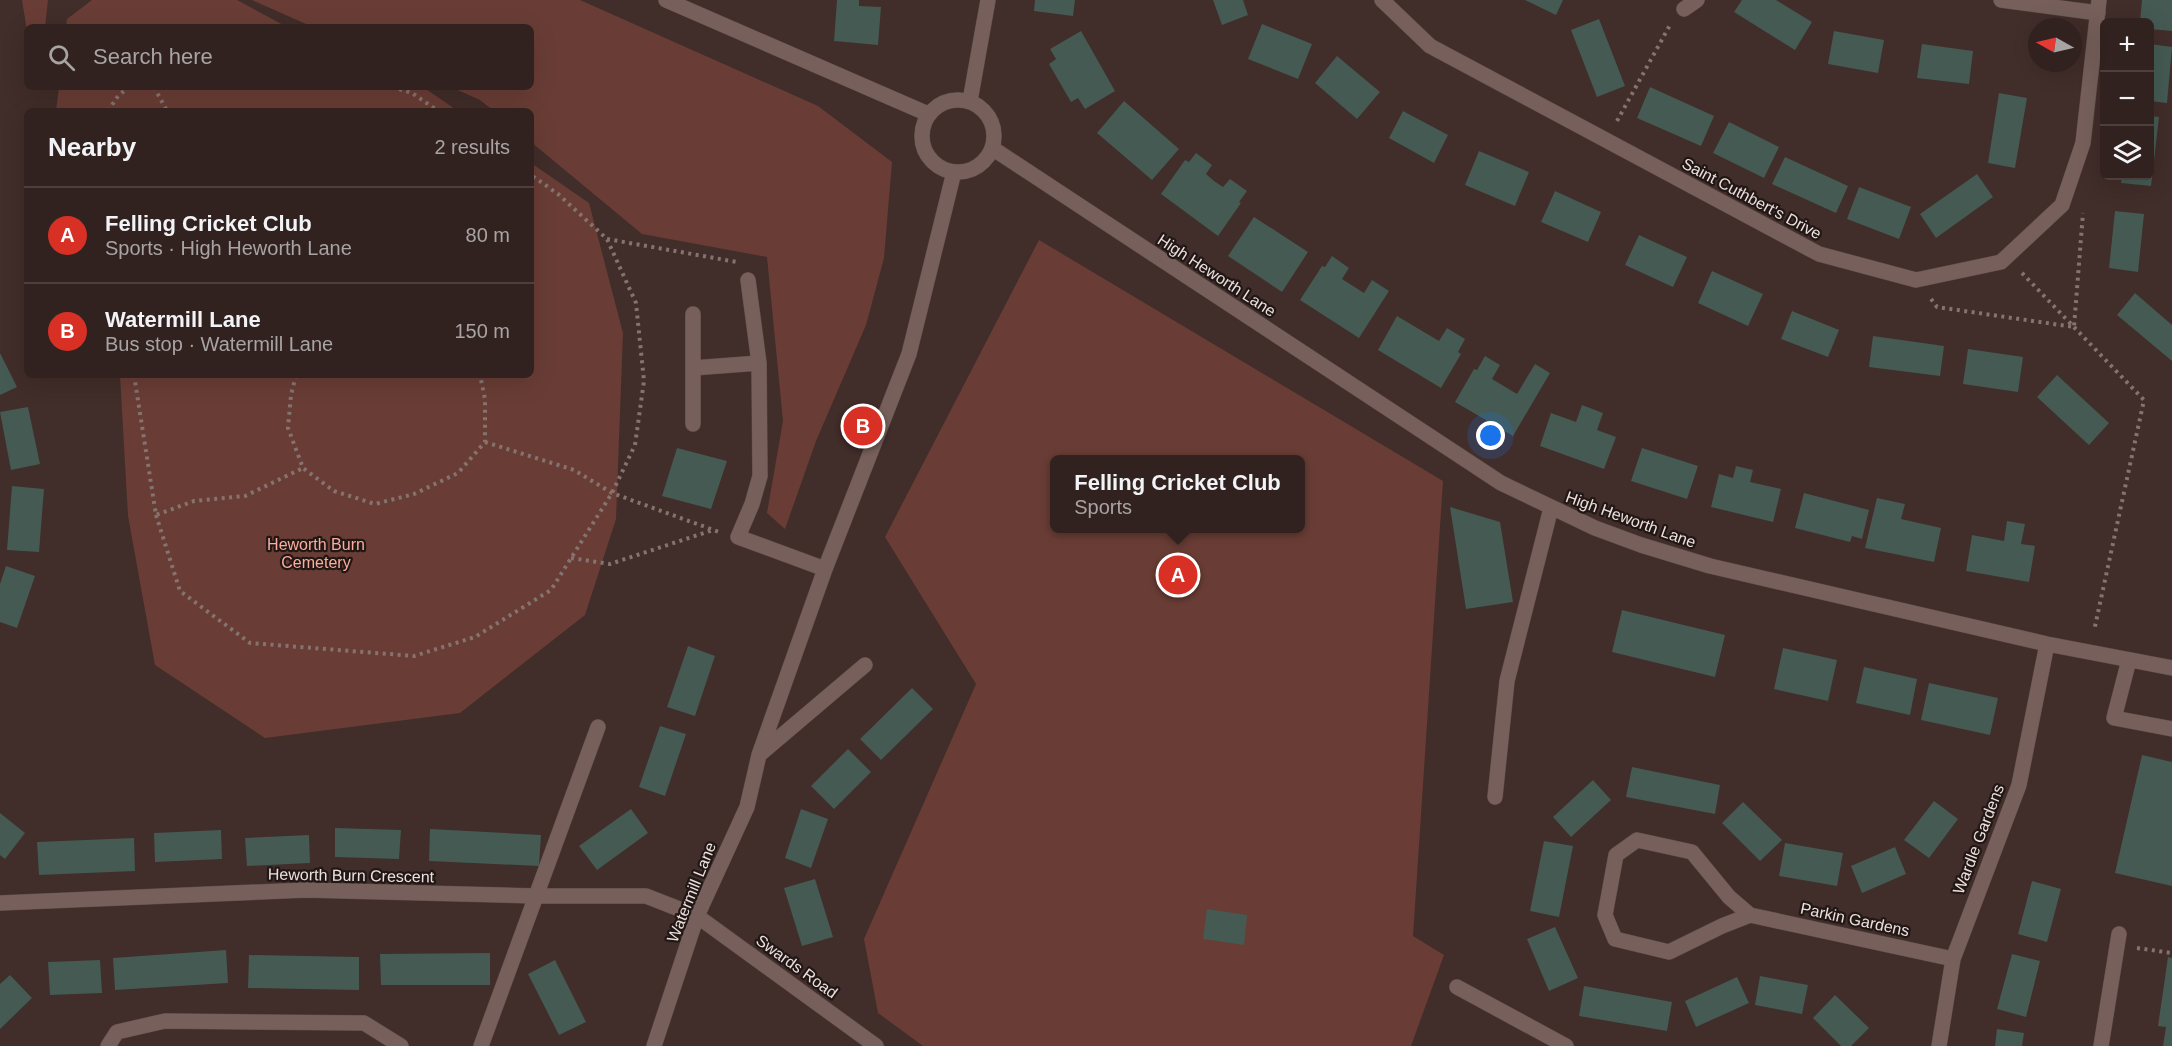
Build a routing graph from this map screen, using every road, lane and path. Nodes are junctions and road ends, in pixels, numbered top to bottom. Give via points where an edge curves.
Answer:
1 (666, 0) edge
2 (988, 0) edge
3 (1382, 0) edge
4 (2001, 0) edge
5 (1690, 4) edge
6 (2098, 7) edge
7 (125, 90) edge
8 (156, 90) edge
9 (402, 90) edge
10 (970, 101) junction
11 (110, 108) edge
12 (165, 108) edge
13 (434, 108) edge
14 (928, 114) junction
15 (1606, 140) junction
16 (992, 148) junction
17 (954, 172) junction
18 (534, 177) edge
19 (2084, 203) dead end
20 (607, 239) junction
21 (2007, 257) junction
22 (1916, 279) junction
23 (748, 280) joint
24 (693, 314) dead end
25 (2074, 327) junction
26 (759, 363) junction
27 (693, 368) junction
28 (134, 378) edge
29 (295, 378) edge
30 (481, 378) edge
31 (693, 424) dead end
32 (485, 442) junction
33 (303, 468) junction
34 (612, 493) junction
35 (1551, 508) junction
36 (156, 515) junction
37 (572, 558) junction
38 (825, 568) junction
39 (2047, 644) junction
40 (2089, 652) junction
41 (2129, 660) junction
42 (865, 665) dead end
43 (2172, 668) edge
44 (598, 727) dead end
45 (2172, 729) edge
46 (759, 755) junction
47 (1495, 797) dead end
48 (535, 896) junction
49 (0, 903) edge
50 (1750, 915) junction
51 (697, 916) junction
52 (2118, 939) joint
53 (2172, 953) edge
54 (1953, 958) junction
55 (1457, 987) dead end
56 (108, 1046) edge
57 (401, 1046) edge
58 (481, 1046) edge
59 (654, 1046) edge
60 (876, 1046) edge
61 (1566, 1046) edge
62 (1939, 1046) edge
63 (2101, 1046) edge

1 - 14 street
2 - 10 street
3 - 15 street, Saint Cuthbert's Drive via 1430,46
4 - 6 street
5 - 15 path via 1673,20
6 - 21 street, Saint Cuthbert's Drive via 2083,143 2062,205
7 - 11 path
8 - 12 path
9 - 13 path
10 - 14 street via 952,99
10 - 16 street via 991,119
14 - 17 street via 921,130 925,153 938,166
15 - 22 street, Saint Cuthbert's Drive via 1819,254
16 - 17 street via 980,165
16 - 35 street, High Heworth Lane via 1502,483
17 - 38 street, Watermill Lane via 909,354
18 - 20 path
19 - 25 path
20 - 23 path via 745,264
20 - 34 path via 636,303 644,381 635,445
21 - 22 street, Saint Cuthbert's Drive via 2001,262
21 - 25 path
22 - 25 path via 1937,307
23 - 26 street
24 - 27 street
25 - 40 path via 2144,400
26 - 27 street
26 - 38 street via 760,476 738,537
27 - 31 street
28 - 36 path
29 - 33 path via 288,428
30 - 32 path
32 - 33 path via 459,473 414,494 375,504 334,491
32 - 34 path via 574,470
33 - 36 path via 245,496 194,501
34 - 37 path
34 - 37 path via 714,530 610,564
35 - 39 street, High Heworth Lane via 1632,542 1710,566
35 - 47 street via 1507,681
36 - 37 path via 180,591 250,644 414,656 475,637 551,590
38 - 46 street, Watermill Lane
39 - 40 street, High Heworth Lane
39 - 54 street, Wardle Gardens via 2019,785
40 - 41 street, High Heworth Lane
41 - 43 street, High Heworth Lane
41 - 45 street via 2114,718
42 - 46 street
44 - 48 street
46 - 51 street, Watermill Lane via 747,807
48 - 49 street, Heworth Burn Crescent via 306,890
48 - 51 street, Heworth Burn Crescent via 646,896
48 - 58 street
50 - 50 street, Parkin Gardens via 1669,952 1615,939 1605,915 1616,855 1636,840 1692,852 1729,897
50 - 54 street, Parkin Gardens
51 - 59 street, Watermill Lane
51 - 60 street, Swards Road
52 - 53 path
52 - 63 street
54 - 62 street, Wardle Gardens
55 - 61 street
56 - 57 street via 117,1032 165,1021 364,1023

